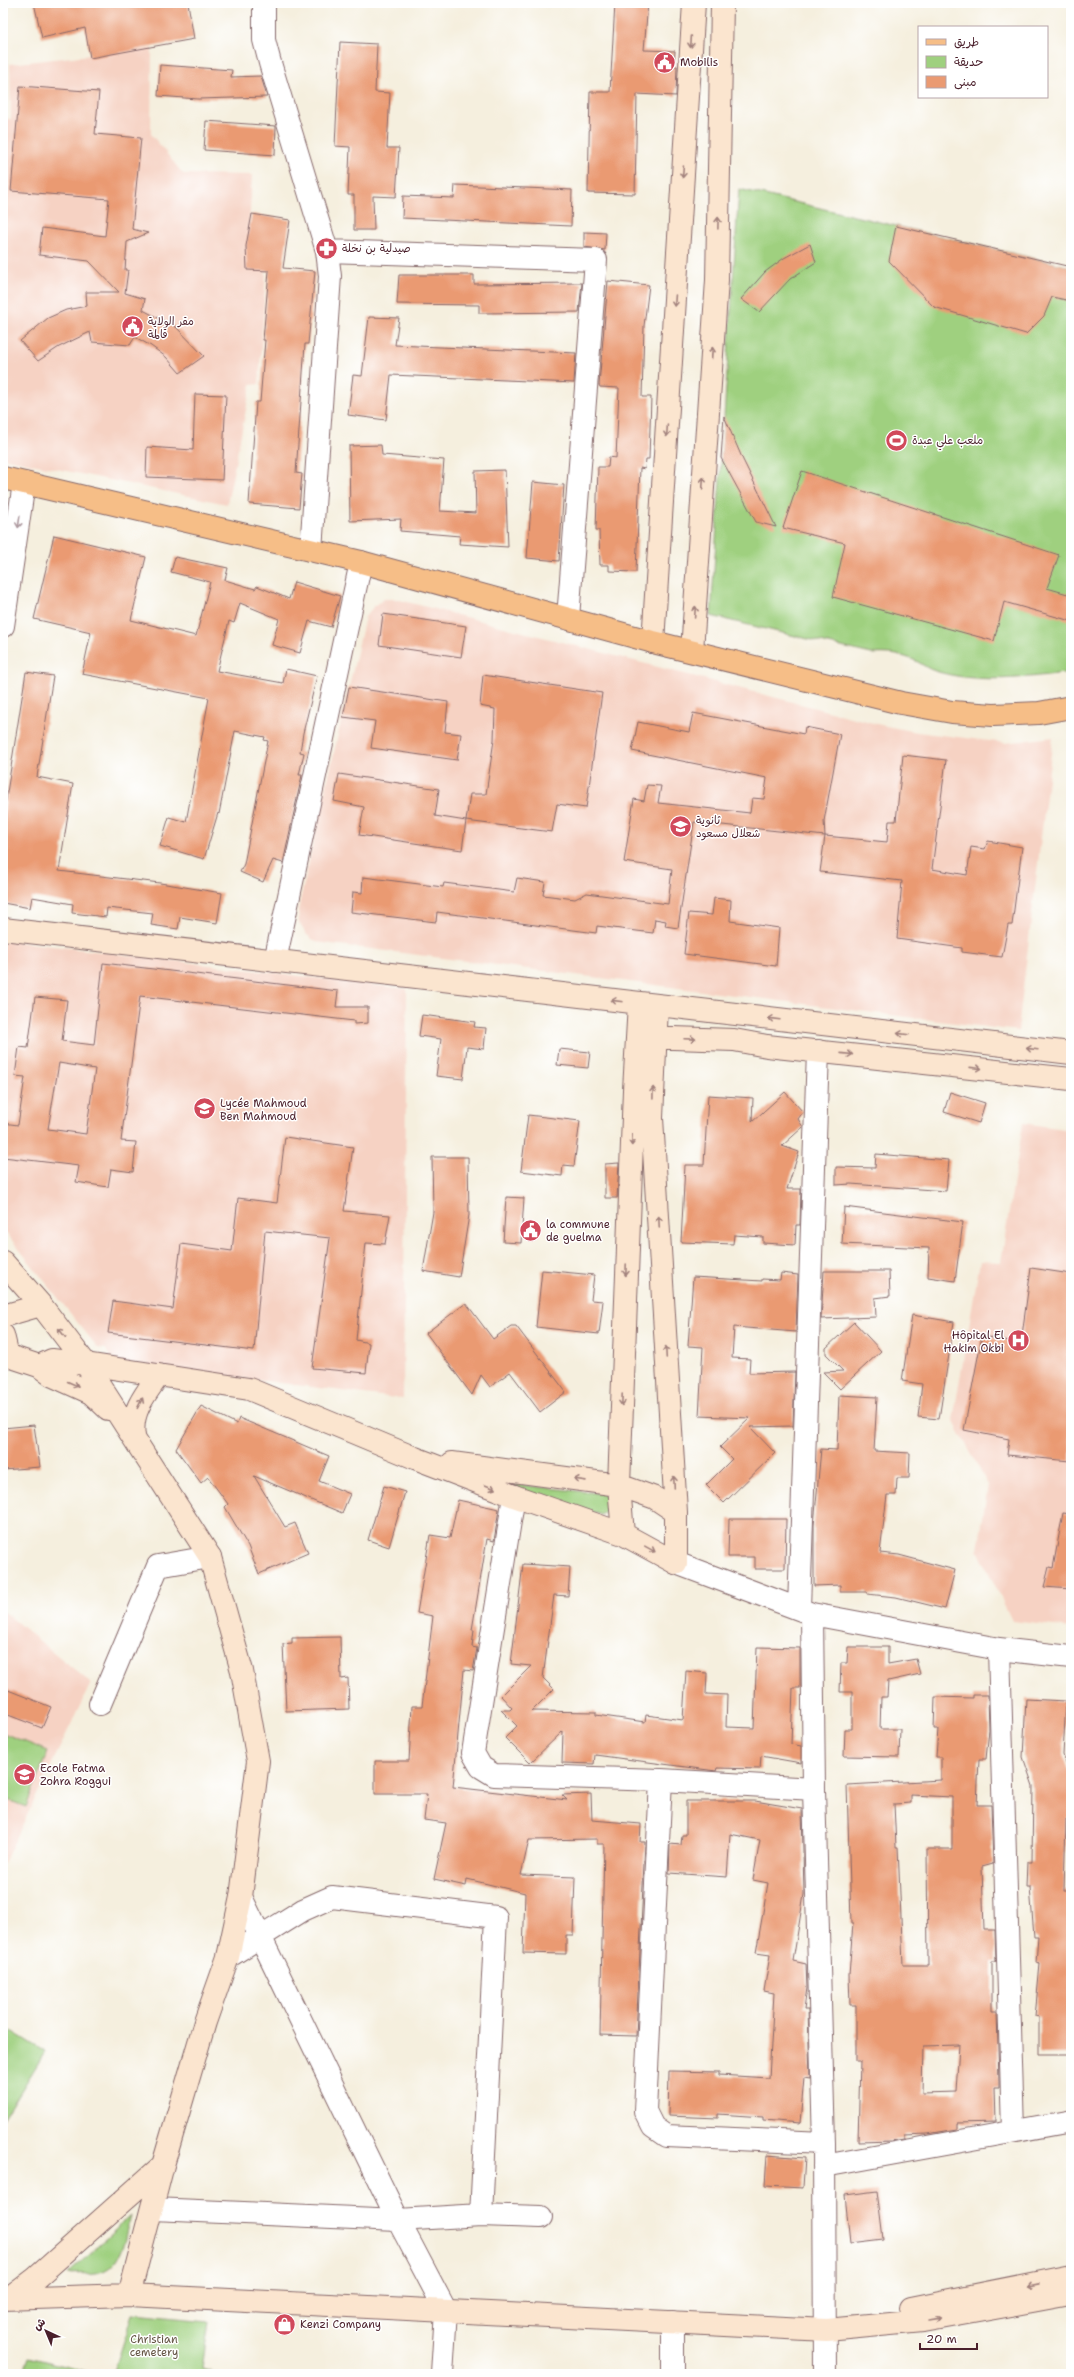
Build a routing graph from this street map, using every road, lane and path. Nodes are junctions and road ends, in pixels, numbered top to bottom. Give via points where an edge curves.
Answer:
1 (264, 3) edge
2 (694, 3) edge
3 (722, 3) edge
4 (328, 251) junction
5 (3, 478) edge
6 (24, 483) junction
7 (310, 550) junction
8 (361, 562) junction
9 (568, 618) junction
10 (3, 626) edge
11 (653, 642) junction
12 (692, 651) junction
13 (1071, 707) edge
14 (3, 929) edge
15 (275, 962) junction
16 (648, 1005) junction
17 (646, 1037) junction
18 (818, 1051) junction
19 (1071, 1053) edge
20 (1071, 1079) edge
21 (3, 1262) edge
22 (41, 1306) junction
23 (3, 1316) edge
24 (3, 1335) edge
25 (5, 1355) edge
26 (86, 1364) junction
27 (39, 1366) junction
28 (159, 1375) junction
29 (134, 1436) junction
30 (415, 1458) junction
31 (619, 1485) junction
32 (514, 1496) junction
33 (676, 1512) junction
34 (623, 1534) junction
35 (210, 1557) junction
36 (676, 1563) junction
37 (805, 1611) junction
38 (999, 1649) junction
39 (1071, 1657) edge
40 (100, 1704) dead end
41 (661, 1780) junction
42 (814, 1788) junction
43 (241, 1897) junction
44 (261, 1935) junction
45 (228, 1957) junction
46 (1071, 2121) edge
47 (1013, 2131) junction
48 (824, 2143) junction
49 (163, 2165) junction
50 (824, 2166) junction
51 (153, 2209) junction
52 (481, 2215) junction
53 (540, 2216) dead end
54 (398, 2220) junction
55 (1071, 2276) edge
56 (1071, 2294) edge
57 (129, 2296) junction
58 (5, 2300) edge
59 (446, 2311) junction
60 (673, 2322) junction
61 (826, 2330) junction
62 (442, 2374) edge
63 (673, 2374) edge
64 (825, 2374) edge

1 - 4 street via 264,40
2 -> 11 street
12 -> 3 street via 717,280
4 - 7 street via 330,276
4 - 9 street via 596,260
5 - 6 main road
6 - 7 main road
6 -> 10 street
7 - 8 main road
8 - 9 main road
8 - 15 street
9 - 11 main road
11 - 12 main road
12 - 13 main road via 835,688 952,712 993,715 1039,713
14 - 15 street
16 -> 15 street
16 - 17 street
19 -> 16 street
17 -> 18 street via 734,1040
17 -> 31 street
33 -> 17 street
18 -> 20 street
18 - 37 street
21 - 22 street
22 - 23 street
26 -> 22 street
24 - 25 street
25 - 27 street
26 - 27 street via 52,1360
26 - 28 street
26 - 29 street
27 -> 29 street via 51,1375 91,1393
29 -> 28 street via 133,1421 138,1406
28 - 30 street via 249,1389
29 - 35 street
31 -> 30 street
30 -> 32 street
31 - 33 street via 655,1498
31 - 34 street
32 - 34 street
32 - 41 street via 473,1753 481,1767 494,1775
33 - 36 street
34 -> 36 street
35 - 40 street via 158,1566
35 - 43 street via 242,1671 258,1761
36 - 37 street
37 - 38 street
37 - 42 street
38 - 39 street
38 - 47 street
41 - 42 street
41 - 48 street via 645,2111 653,2127 666,2136
42 - 48 street
43 - 44 street
43 - 45 street
44 - 45 street
44 - 52 street via 303,1910 332,1897 496,1917
44 - 54 street
45 - 49 street via 205,2022
46 - 47 street
47 - 50 street
48 - 50 street
49 - 51 street
49 - 58 street via 36,2278
50 - 61 street
51 - 54 street
51 - 57 street
52 - 53 street
52 - 54 street
54 - 59 street
55 -> 61 street via 911,2308
61 -> 56 street via 923,2321
57 - 58 street
57 - 59 street
59 - 60 street
59 - 62 street
60 - 61 street
60 - 63 street
61 - 64 street

